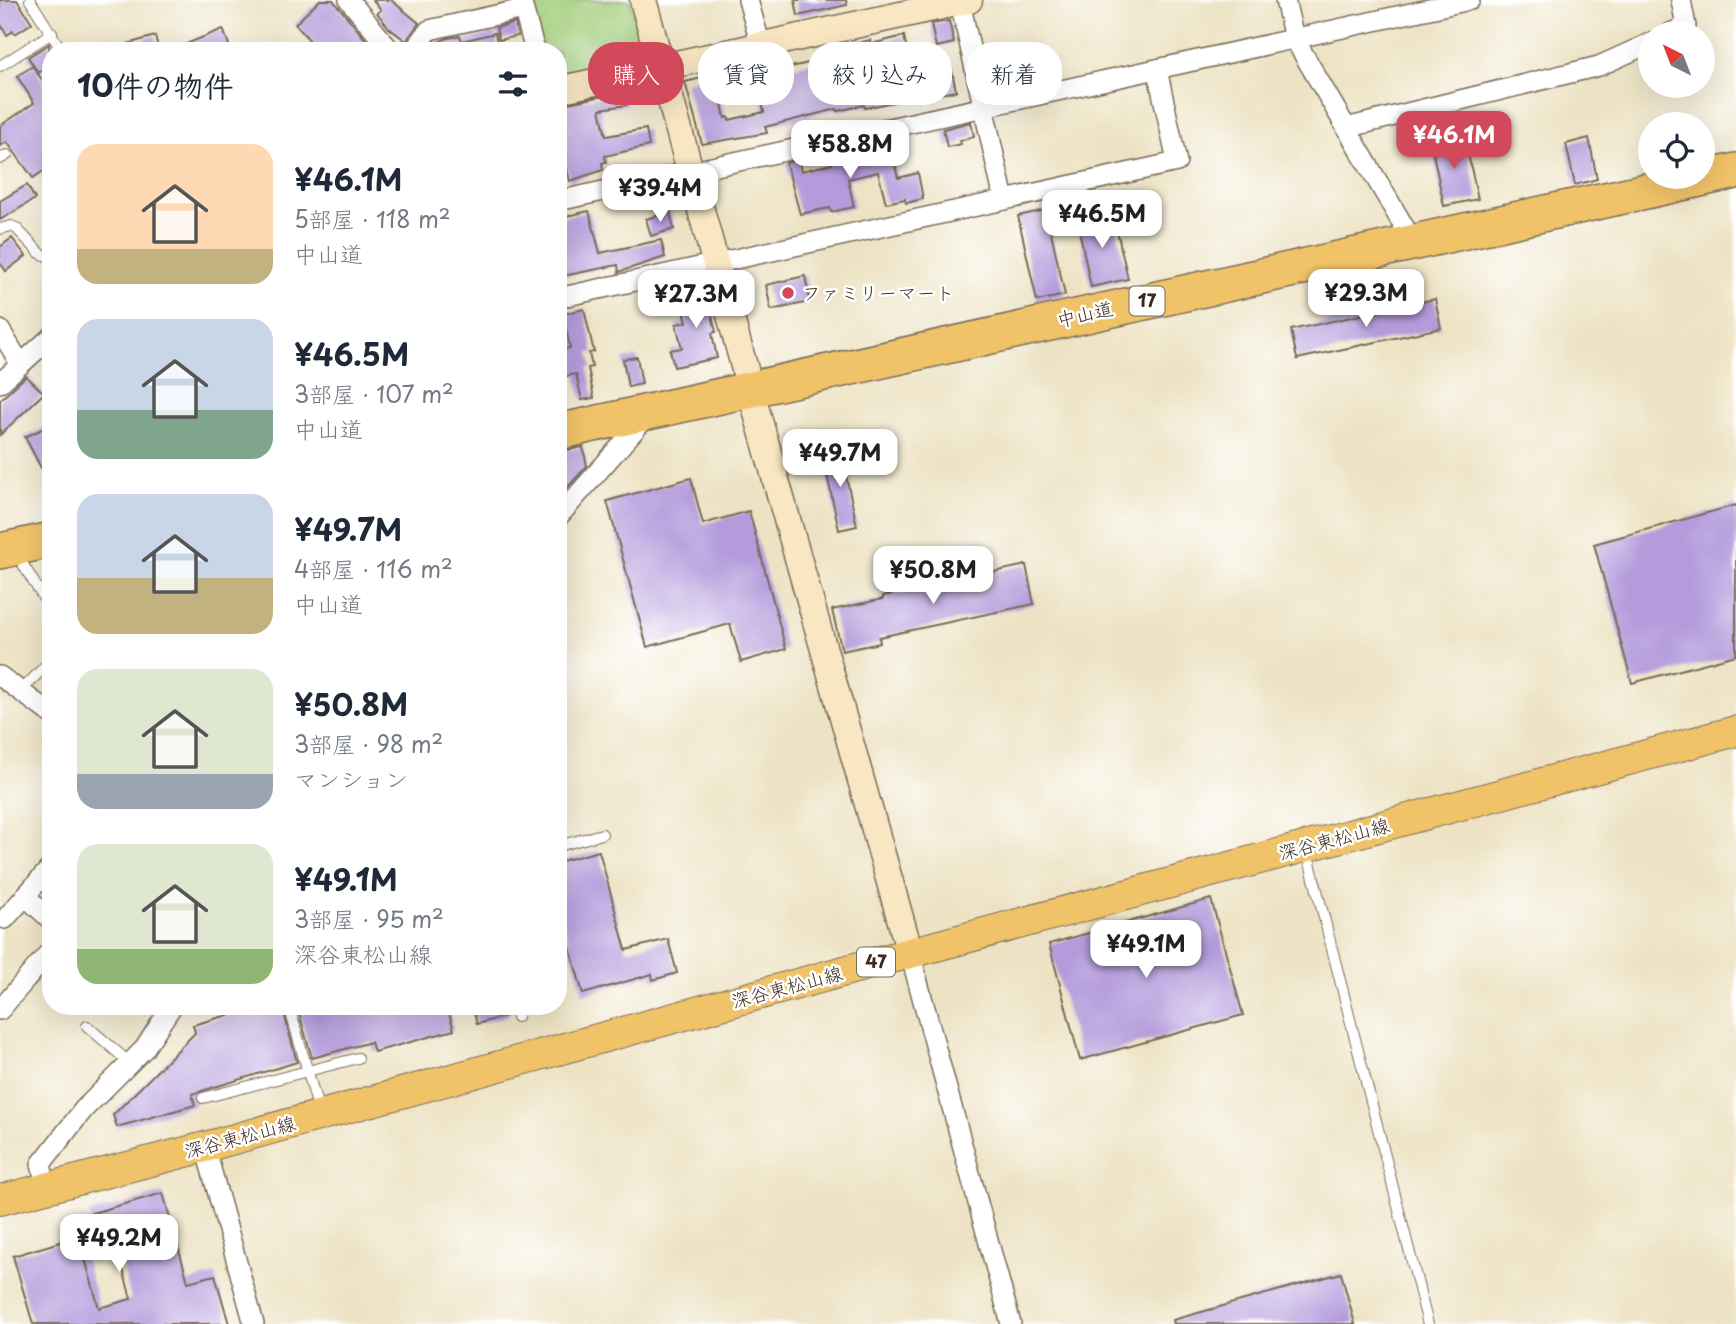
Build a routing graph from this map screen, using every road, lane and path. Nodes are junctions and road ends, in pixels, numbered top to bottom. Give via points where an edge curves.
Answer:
1 (30, 0) edge
2 (349, 0) edge
3 (643, 0) edge
4 (748, 0) edge
5 (1285, 0) edge
6 (1470, 0) edge
7 (1681, 0) edge
8 (965, 1) edge
9 (522, 5) edge
10 (1685, 21) edge
11 (52, 33) junction
12 (1294, 38) junction
13 (57, 42) edge
14 (384, 42) edge
15 (420, 42) edge
16 (532, 42) edge
17 (656, 42) edge
18 (760, 42) edge
19 (779, 42) edge
20 (1638, 48) edge
21 (0, 65) edge
22 (1157, 69) junction
23 (588, 84) edge
24 (567, 88) edge
25 (673, 105) edge
26 (985, 108) junction
27 (1346, 128) junction
28 (1736, 171) edge
29 (690, 172) junction
30 (567, 199) edge
31 (1004, 200) junction
32 (0, 229) edge
33 (1413, 242) junction
34 (42, 254) edge
35 (717, 263) junction
36 (567, 296) edge
37 (0, 330) edge
38 (42, 345) edge
39 (20, 363) junction
40 (0, 383) edge
41 (751, 391) junction
42 (650, 412) junction
43 (567, 430) edge
44 (567, 507) edge
45 (23, 546) edge
46 (42, 596) edge
47 (42, 669) edge
48 (0, 676) edge
49 (20, 692) junction
50 (42, 708) edge
51 (1736, 731) edge
52 (602, 834) dead end
53 (567, 844) edge
54 (1306, 847) junction
55 (42, 877) edge
56 (26, 896) junction
57 (42, 911) edge
58 (5, 919) dead end
59 (910, 953) junction
60 (42, 961) edge
61 (0, 1010) edge
62 (166, 1015) edge
63 (291, 1015) edge
64 (88, 1026) dead end
65 (358, 1058) dead end
66 (131, 1064) junction
67 (307, 1071) junction
68 (204, 1098) dead end
69 (320, 1115) junction
70 (205, 1147) junction
71 (46, 1187) junction
72 (8, 1197) edge
73 (0, 1220) edge
74 (254, 1324) edge
75 (1011, 1324) edge
76 (1428, 1324) edge

1 - 11 lane
2 - 14 street
3 - 17 street
4 - 18 street
5 - 12 street
6 - 12 street
7 - 10 street
8 - 19 street
8 - 26 street
9 - 15 street via 429,30
9 - 16 street
11 - 13 lane
11 - 21 lane
12 - 22 street
12 - 27 street
20 - 27 street via 1599,66
22 - 26 street
22 - 31 street via 1177,162
23 - 24 street
25 - 29 street
26 - 29 street
26 - 31 street
27 - 33 street
28 - 33 highway, 中山道 / 17
29 - 30 street
29 - 35 street
31 - 35 street
32 - 34 lane via 16,228
33 - 41 highway, 中山道 / 17
35 - 36 street
35 - 41 street
37 - 39 street
38 - 39 street
39 - 40 street
41 - 42 highway, 中山道 / 17
41 - 59 street
42 - 43 highway, 中山道 / 17
42 - 44 street
45 - 46 lane via 22,564
47 - 49 lane
48 - 49 street
49 - 50 street
51 - 54 main road, 深谷東松山線 / 47
52 - 53 lane
54 - 59 main road, 深谷東松山線 / 47
54 - 76 lane
55 - 56 street
56 - 57 street
56 - 58 street
59 - 69 main road, 深谷東松山線 / 47
59 - 75 street
60 - 61 street
62 - 66 street
63 - 67 lane
64 - 66 lane
65 - 67 lane
66 - 71 street via 85,1109 41,1164
67 - 68 lane
67 - 69 lane
69 - 70 main road, 深谷東松山線 / 47
70 - 71 main road, 深谷東松山線 / 47
70 - 74 street
71 - 72 main road, 深谷東松山線 / 47
72 - 73 street

